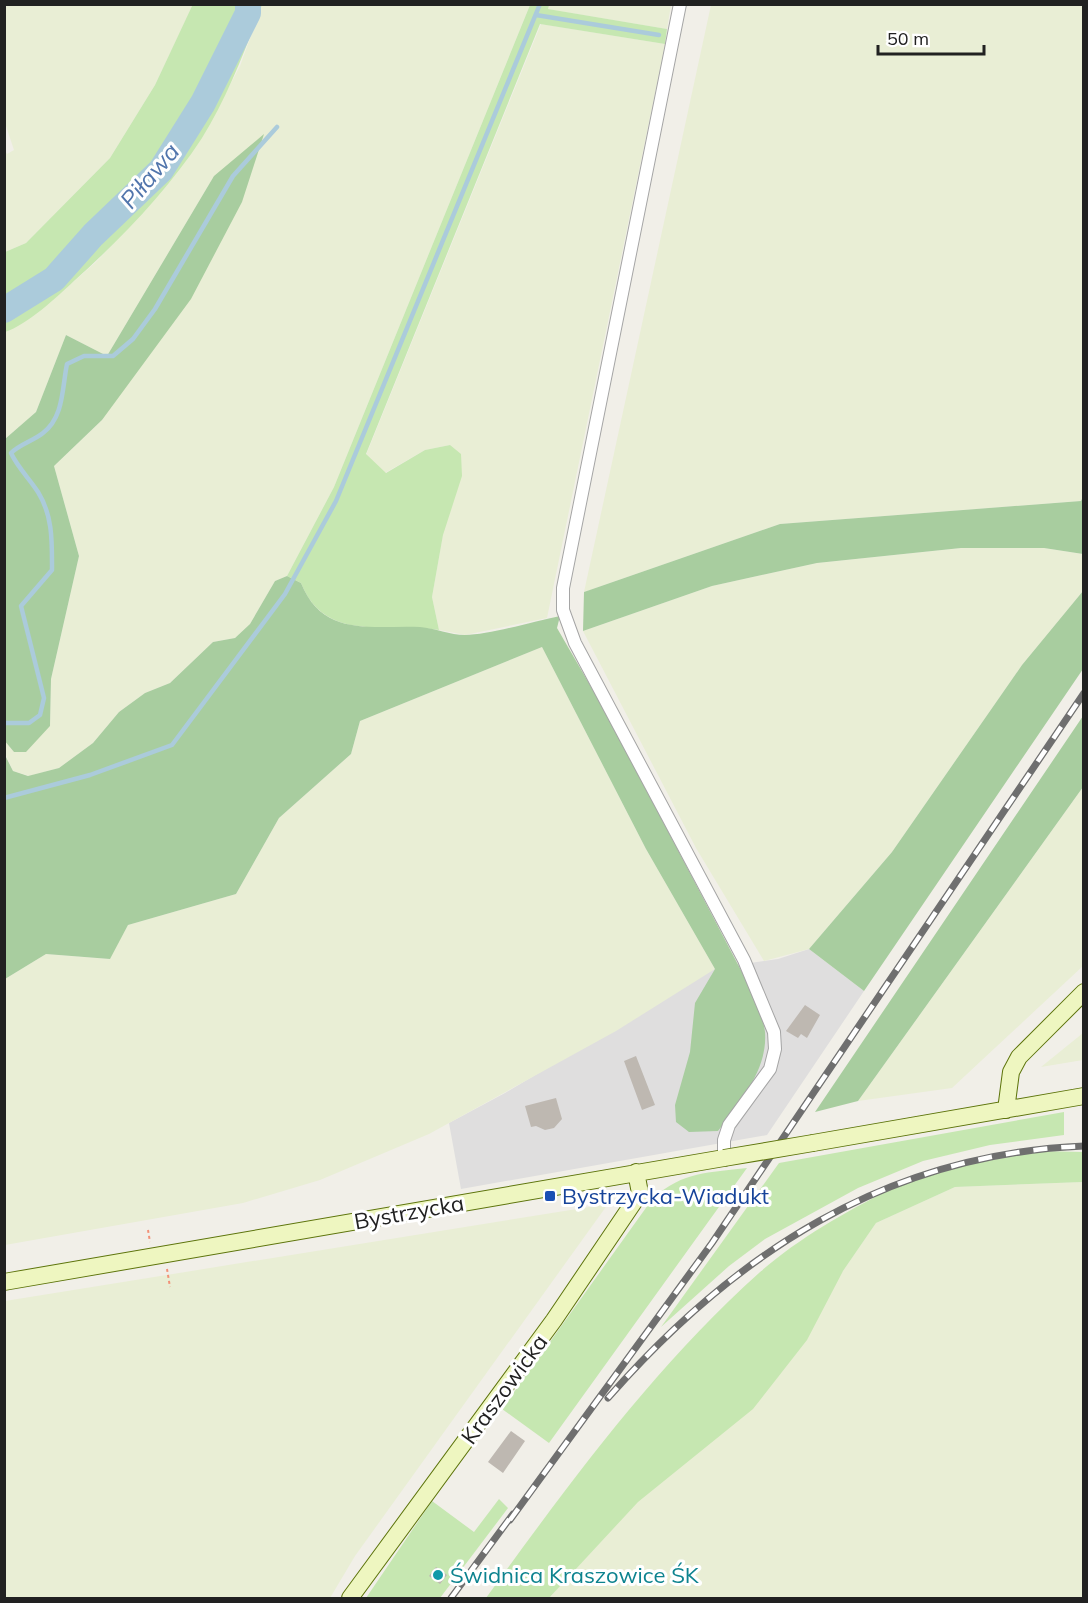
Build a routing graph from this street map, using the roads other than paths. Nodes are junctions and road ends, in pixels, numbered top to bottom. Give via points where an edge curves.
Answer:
1 (680, 4) edge
2 (1083, 992) edge
3 (1083, 1096) edge
4 (1006, 1110) junction
5 (724, 1158) junction
6 (636, 1172) junction
7 (4, 1282) edge
8 (350, 1599) edge

1 - 5 street via 563,588 562,610 575,643 744,960 774,1032 770,1069 729,1125
2 - 4 street via 1019,1057 1011,1072
3 - 4 street, Bystrzycka
4 - 5 street, Bystrzycka, bridge
5 - 6 street, Bystrzycka
6 - 7 street, Bystrzycka
6 - 8 street, Kraszowicka via 640,1193 554,1320

